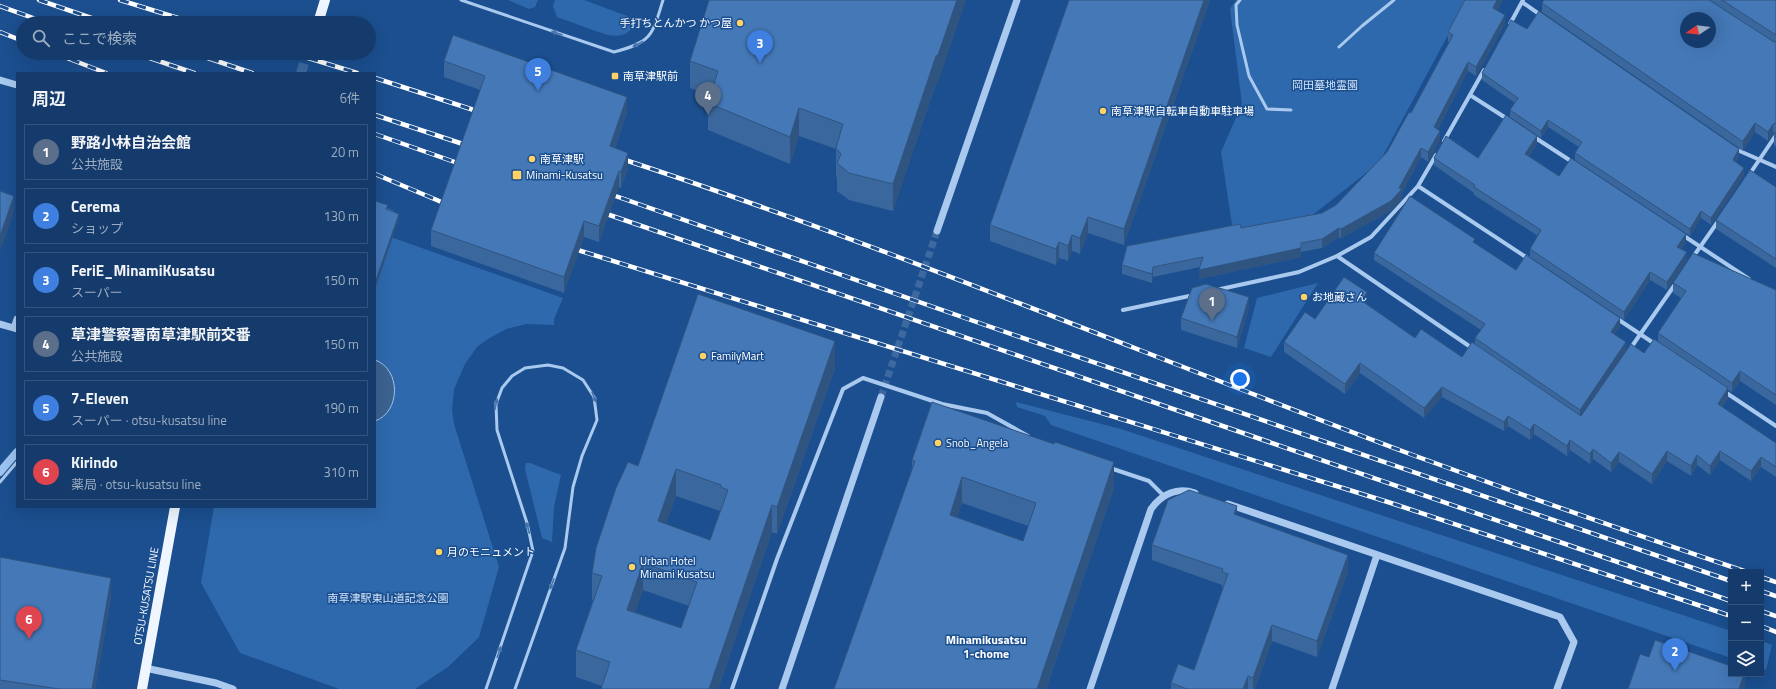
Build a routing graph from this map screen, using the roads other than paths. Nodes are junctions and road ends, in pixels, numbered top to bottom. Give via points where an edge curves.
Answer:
1 (326, 0) edge
2 (461, 0) edge
3 (663, 0) edge
4 (1017, 0) edge
5 (1240, 0) edge
6 (1394, 0) edge
7 (1523, 1) edge
8 (320, 16) edge
9 (1548, 20) edge
10 (1507, 29) edge
11 (1340, 47) dead end
12 (1489, 62) edge
13 (0, 80) edge
14 (16, 85) edge
15 (1470, 95) junction
16 (1291, 110) dead end
17 (1516, 126) edge
18 (1530, 134) edge
19 (1776, 135) edge
20 (1728, 144) edge
21 (1440, 147) edge
22 (1437, 153) edge
23 (1759, 160) junction
24 (1576, 164) edge
25 (1776, 167) edge
26 (1747, 178) edge
27 (1418, 186) junction
28 (1722, 216) edge
29 (1674, 229) edge
30 (937, 231) tunnel mouth
31 (1700, 247) junction
32 (1337, 256) junction
33 (1692, 259) edge
34 (1536, 264) edge
35 (1679, 278) edge
36 (1751, 280) edge
37 (1207, 292) edge
38 (1200, 293) edge
39 (1123, 310) dead end
40 (1614, 317) edge
41 (0, 324) edge
42 (15, 328) edge
43 (1640, 334) junction
44 (1659, 347) edge
45 (1475, 350) edge
46 (1627, 353) edge
47 (1718, 387) edge
48 (881, 397) tunnel mouth
49 (1776, 426) edge
50 (1030, 438) edge
51 (16, 463) edge
52 (1102, 465) edge
53 (0, 482) edge
54 (1164, 496) junction
55 (1204, 496) edge
56 (1219, 501) edge
57 (175, 508) edge
58 (1377, 555) junction
59 (145, 668) junction
60 (142, 689) edge
61 (232, 689) edge
62 (486, 689) edge
63 (515, 689) edge
64 (732, 689) edge
65 (782, 689) edge
66 (1090, 689) edge
67 (1332, 689) edge
68 (1557, 689) edge

1 - 8 main road
3 -> 2 lane via 656,23 647,39 634,47 614,52
4 - 30 street
5 - 16 lane via 1236,5 1238,25 1249,76 1267,109
6 - 11 lane
7 - 9 street
7 - 10 street
12 - 15 street
13 - 14 street
15 - 17 street
15 - 21 street
18 - 24 street
19 - 23 street
20 - 23 street via 1740,153
22 - 27 street
23 - 25 street
23 - 26 street
27 - 32 street via 1371,237
27 - 34 street
28 - 31 street
29 - 31 street
31 - 33 street
31 - 36 street
32 - 37 street via 1299,272
32 - 45 street
35 - 43 street
38 - 39 street
40 - 43 street
41 - 42 street
43 - 44 street
43 - 46 street
47 - 49 street
48 - 65 street
50 - 64 street via 987,413 942,404 863,378 843,389 777,559
51 - 53 lane
52 - 54 street via 1149,481
54 - 55 street via 1180,490
54 - 66 street via 1151,509
56 - 58 street
57 - 59 main road, OTSU-KUSATSU LINE
58 - 67 street
58 - 68 street via 1560,617 1574,642
59 - 60 main road, OTSU-KUSATSU LINE
59 - 61 street via 216,683
62 -> 63 lane via 533,551 527,523 497,430 496,404 502,388 512,376 525,368 548,365 563,368 583,380 594,397 597,420 573,487 565,548

